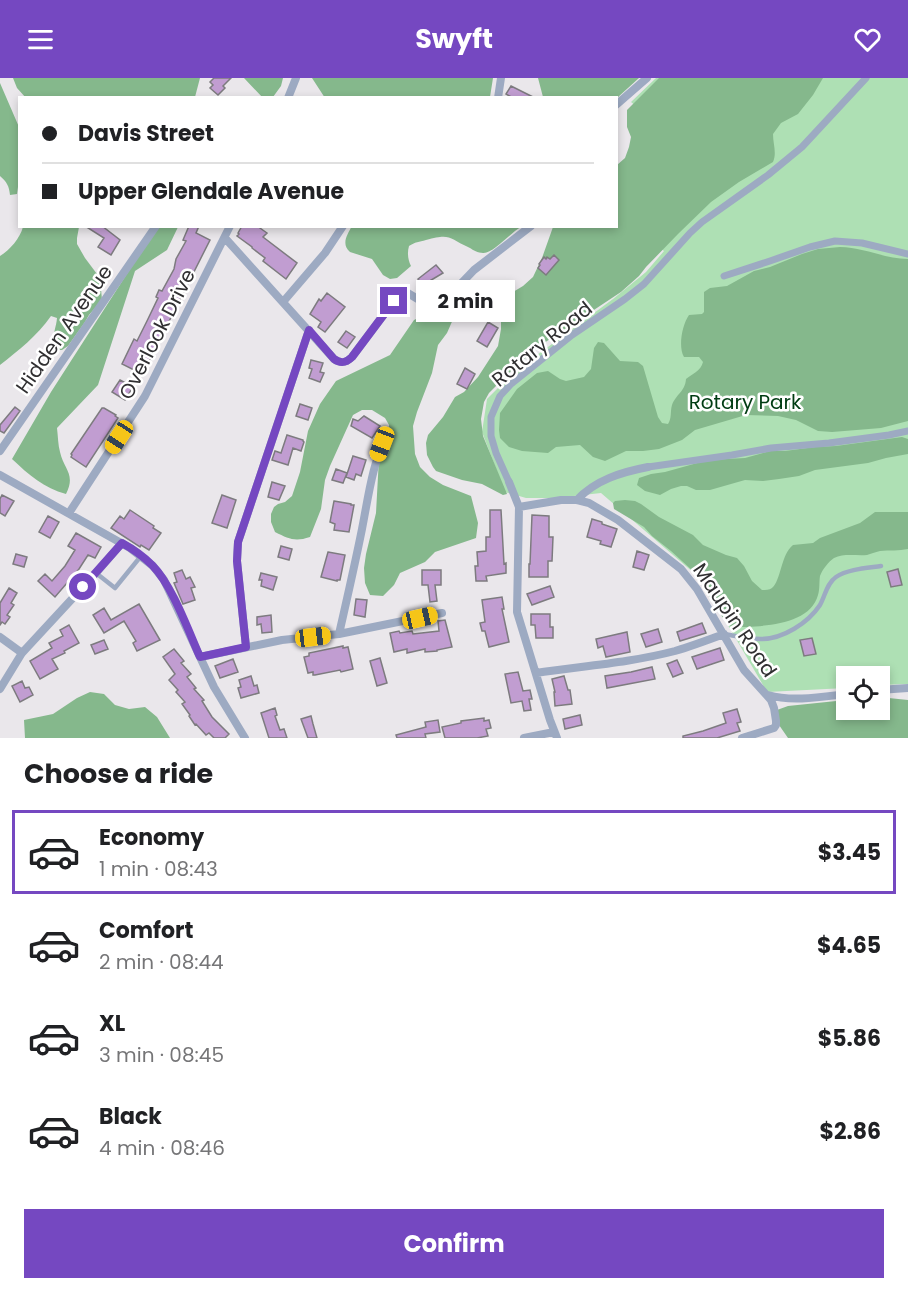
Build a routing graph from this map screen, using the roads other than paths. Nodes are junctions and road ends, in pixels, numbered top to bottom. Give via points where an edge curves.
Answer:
1 (296, 78) edge
2 (501, 78) edge
3 (647, 78) edge
4 (866, 78) edge
5 (289, 96) edge
6 (498, 96) edge
7 (618, 103) edge
8 (155, 228) edge
9 (229, 228) edge
10 (342, 228) edge
11 (528, 228) edge
12 (225, 238) junction
13 (908, 254) edge
14 (724, 276) dead end
15 (283, 302) junction
16 (309, 330) junction
17 (388, 431) dead end
18 (908, 431) edge
19 (0, 451) edge
20 (648, 467) joint
21 (0, 475) edge
22 (509, 482) joint
23 (577, 500) junction
24 (519, 507) junction
25 (69, 513) junction
26 (122, 543) junction
27 (141, 556) junction
28 (881, 566) dead end
29 (96, 573) junction
30 (442, 613) dead end
31 (339, 634) junction
32 (724, 634) junction
33 (0, 637) edge
34 (246, 647) junction
35 (22, 653) junction
36 (200, 657) junction
37 (536, 673) junction
38 (0, 688) edge
39 (908, 688) edge
40 (890, 689) edge
41 (768, 695) junction
42 (836, 695) edge
43 (556, 735) edge
44 (245, 738) edge
45 (524, 738) edge
46 (742, 738) edge

1 - 5 street
2 - 6 street
3 - 7 street
4 - 22 street, Rotary Road via 802,147 702,222 644,284 572,335 500,396 491,417 490,436
8 - 19 street, Hidden Avenue
9 - 12 street, Overlook Drive
10 - 15 street
11 - 16 street via 436,303 426,304 406,292 400,293 348,361 334,359
12 - 15 street
12 - 25 street, Overlook Drive via 145,396
13 - 14 street via 835,241
15 - 16 street
16 - 34 street via 238,542
17 - 31 street via 376,459
18 - 20 street
20 - 23 street via 600,482
21 - 25 street
22 - 24 street, Rotary Road
23 - 24 street, Maupin Road
23 - 32 street, Maupin Road via 618,520 681,569
24 - 37 street, Rotary Road via 517,607
25 - 26 street
26 - 27 street
26 - 29 street
27 - 29 lane via 115,588
27 - 36 street via 164,580
28 - 32 lane via 836,577 814,612 786,633 763,639
29 - 35 street
30 - 31 street
31 - 34 street
32 - 37 street via 664,654
32 - 41 street, Maupin Road via 744,670
33 - 35 street
34 - 36 street
35 - 38 street
36 - 44 street
37 - 43 street, Rotary Road
39 - 40 street
41 - 42 street via 788,698
41 - 46 street, Maupin Road via 776,725
43 - 45 street

